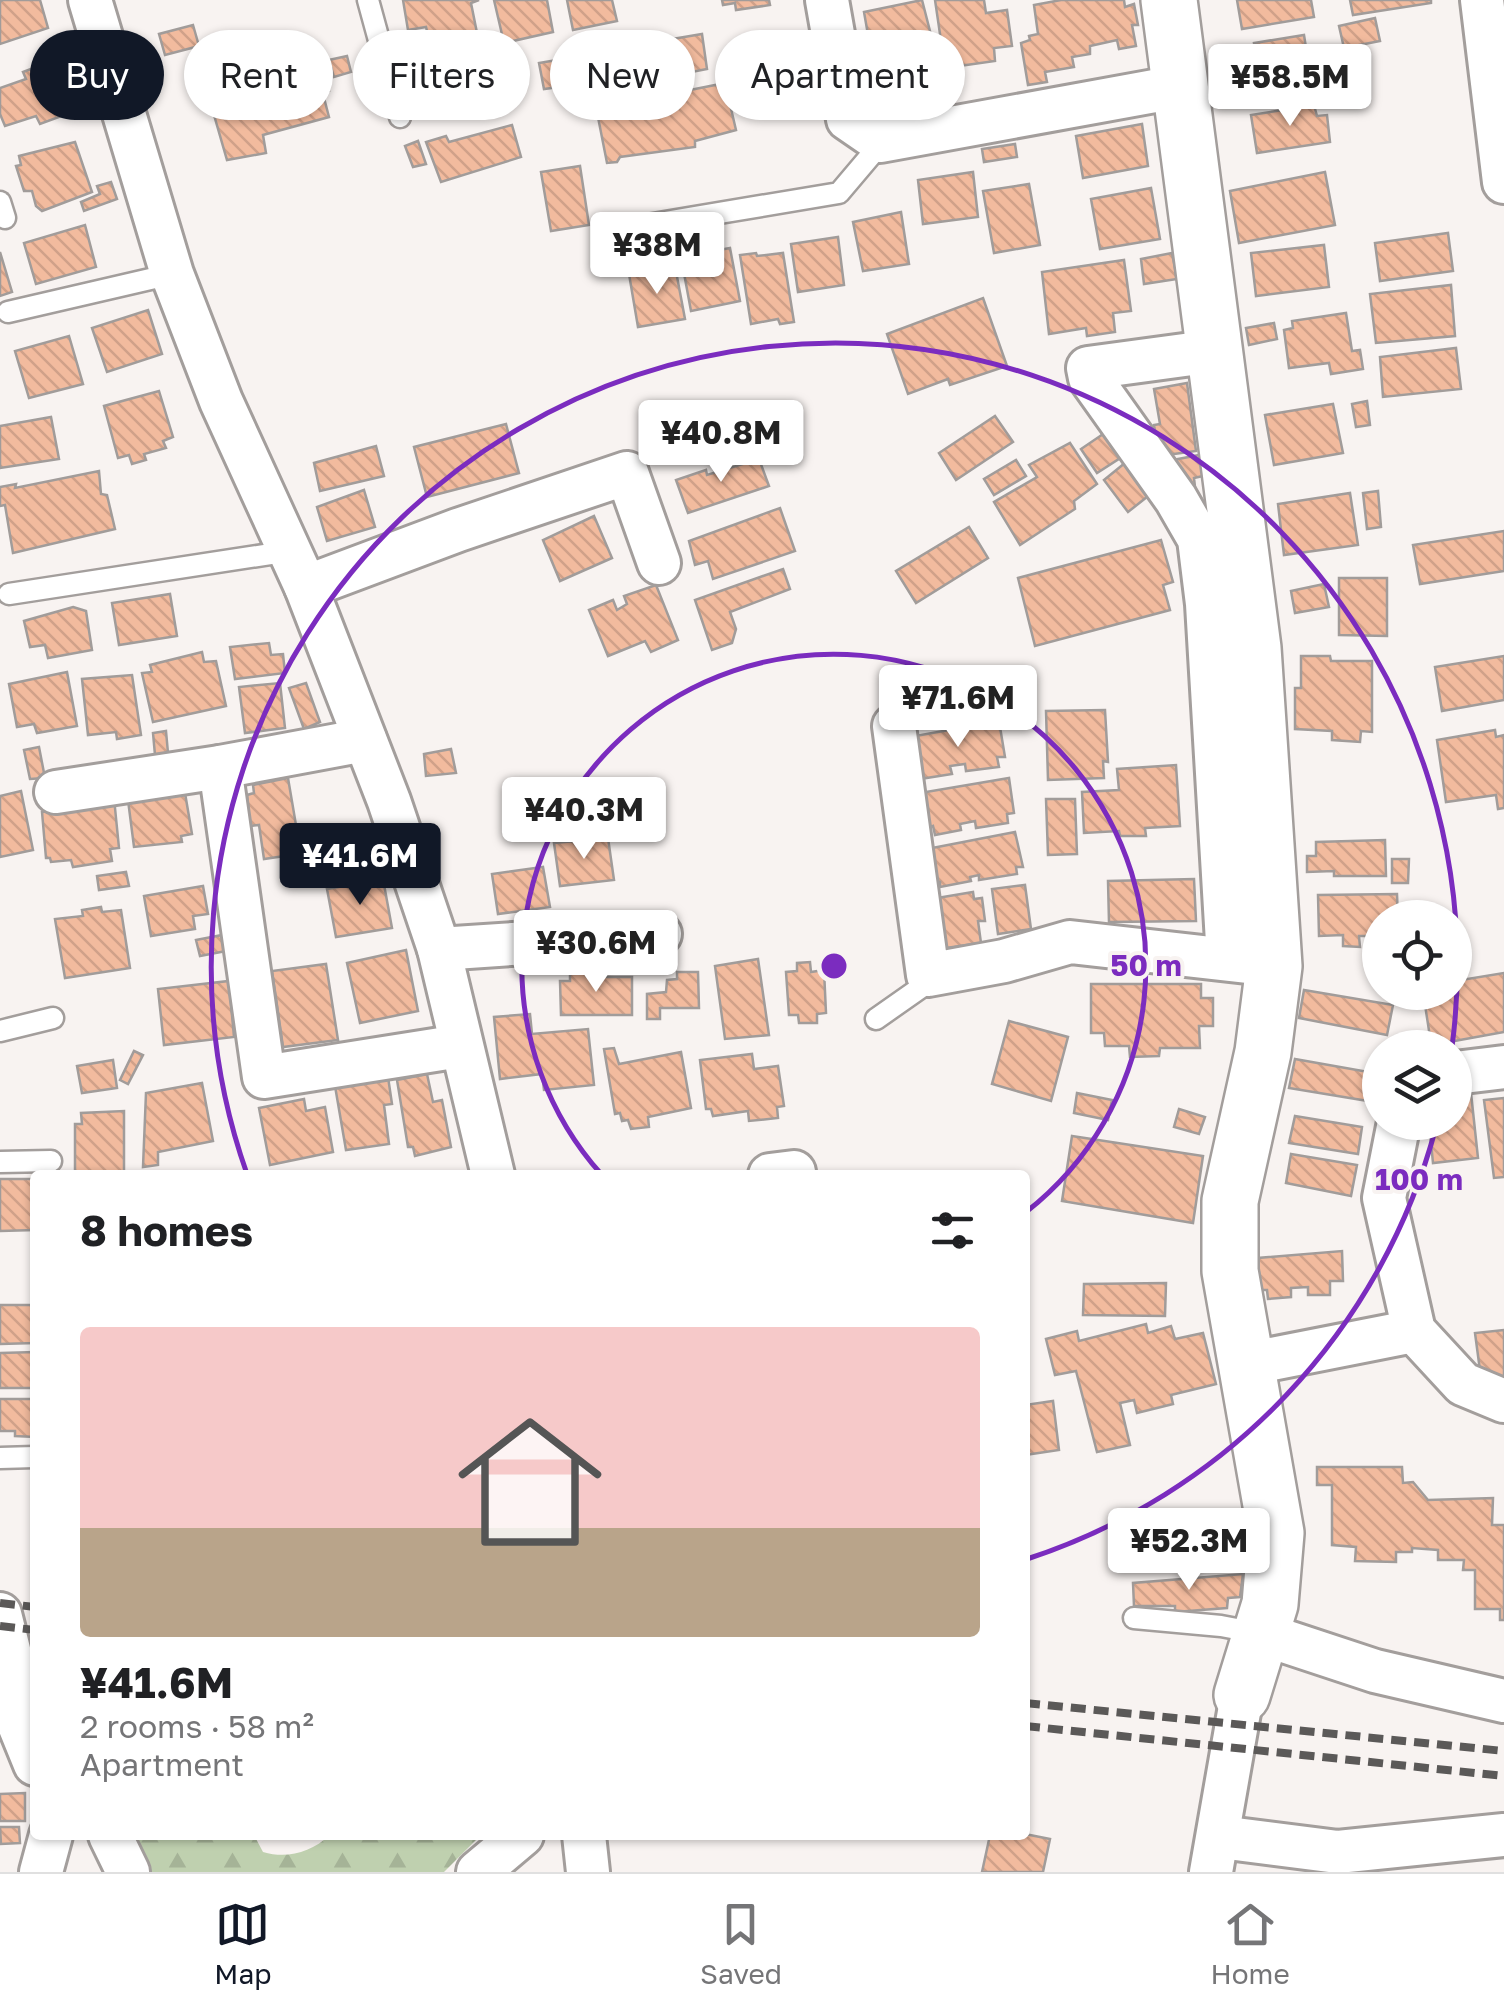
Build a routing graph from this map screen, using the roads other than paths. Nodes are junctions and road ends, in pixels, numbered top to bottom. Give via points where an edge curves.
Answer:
1 (90, 0) edge
2 (368, 0) edge
3 (827, 0) edge
4 (1170, 0) edge
5 (1482, 0) edge
6 (376, 30) edge
7 (1182, 86) junction
8 (884, 140) junction
9 (1504, 182) edge
10 (629, 228) dead end
11 (172, 274) junction
12 (8, 312) dead end
13 (1214, 351) junction
14 (658, 562) dead end
15 (298, 569) junction
16 (9, 594) dead end
17 (894, 726) dead end
18 (365, 740) junction
19 (220, 767) junction
20 (56, 792) dead end
21 (660, 934) dead end
22 (439, 949) junction
23 (1251, 962) junction
24 (928, 974) junction
25 (53, 1018) dead end
26 (876, 1019) dead end
27 (0, 1030) edge
28 (460, 1046) junction
29 (1504, 1067) edge
30 (1472, 1071) edge
31 (1395, 1140) edge
32 (52, 1161) dead end
33 (0, 1162) edge
34 (492, 1170) edge
35 (1414, 1331) junction
36 (1246, 1364) junction
37 (1504, 1401) edge
38 (30, 1457) edge
39 (0, 1458) edge
40 (0, 1614) edge
41 (1134, 1618) dead end
42 (1260, 1633) junction
43 (10, 1658) junction
44 (30, 1686) edge
45 (1242, 1695) joint
46 (1504, 1701) edge
47 (30, 1753) edge
48 (1504, 1835) edge
49 (51, 1840) edge
50 (112, 1840) edge
51 (516, 1840) edge
52 (585, 1840) edge
53 (1216, 1855) edge
54 (42, 1872) edge
55 (128, 1872) edge
56 (478, 1872) edge
57 (588, 1872) edge

1 - 11 street
2 - 6 lane
3 - 8 street via 848,119
4 - 7 street
5 - 9 street
7 - 8 street
7 - 13 street
8 - 10 lane via 839,193
11 - 12 lane
11 - 15 street via 221,402
13 - 23 street via 1252,648
13 - 23 street via 1088,368 1199,539
14 - 15 street via 627,473 458,530
15 - 16 lane
15 - 18 street
17 - 24 street
18 - 19 street
18 - 22 street
19 - 20 street
19 - 28 street via 264,1077
21 - 22 street
22 - 28 street
23 - 24 street via 1070,942
23 - 36 street via 1263,1052 1230,1200 1230,1271
24 - 26 lane via 923,986
25 - 27 lane
28 - 34 street
29 - 30 street
31 - 35 street via 1384,1198
32 - 33 lane
35 - 36 street
35 - 37 street via 1463,1384
36 - 42 street via 1276,1533 1270,1604
38 - 39 lane
40 - 43 street
41 - 42 lane
42 - 45 street
42 - 46 street
43 - 44 street
43 - 47 street via 14,1716
45 - 53 street
48 - 53 street via 1338,1852
49 - 54 street
50 - 55 street
51 - 56 street
52 - 57 street

